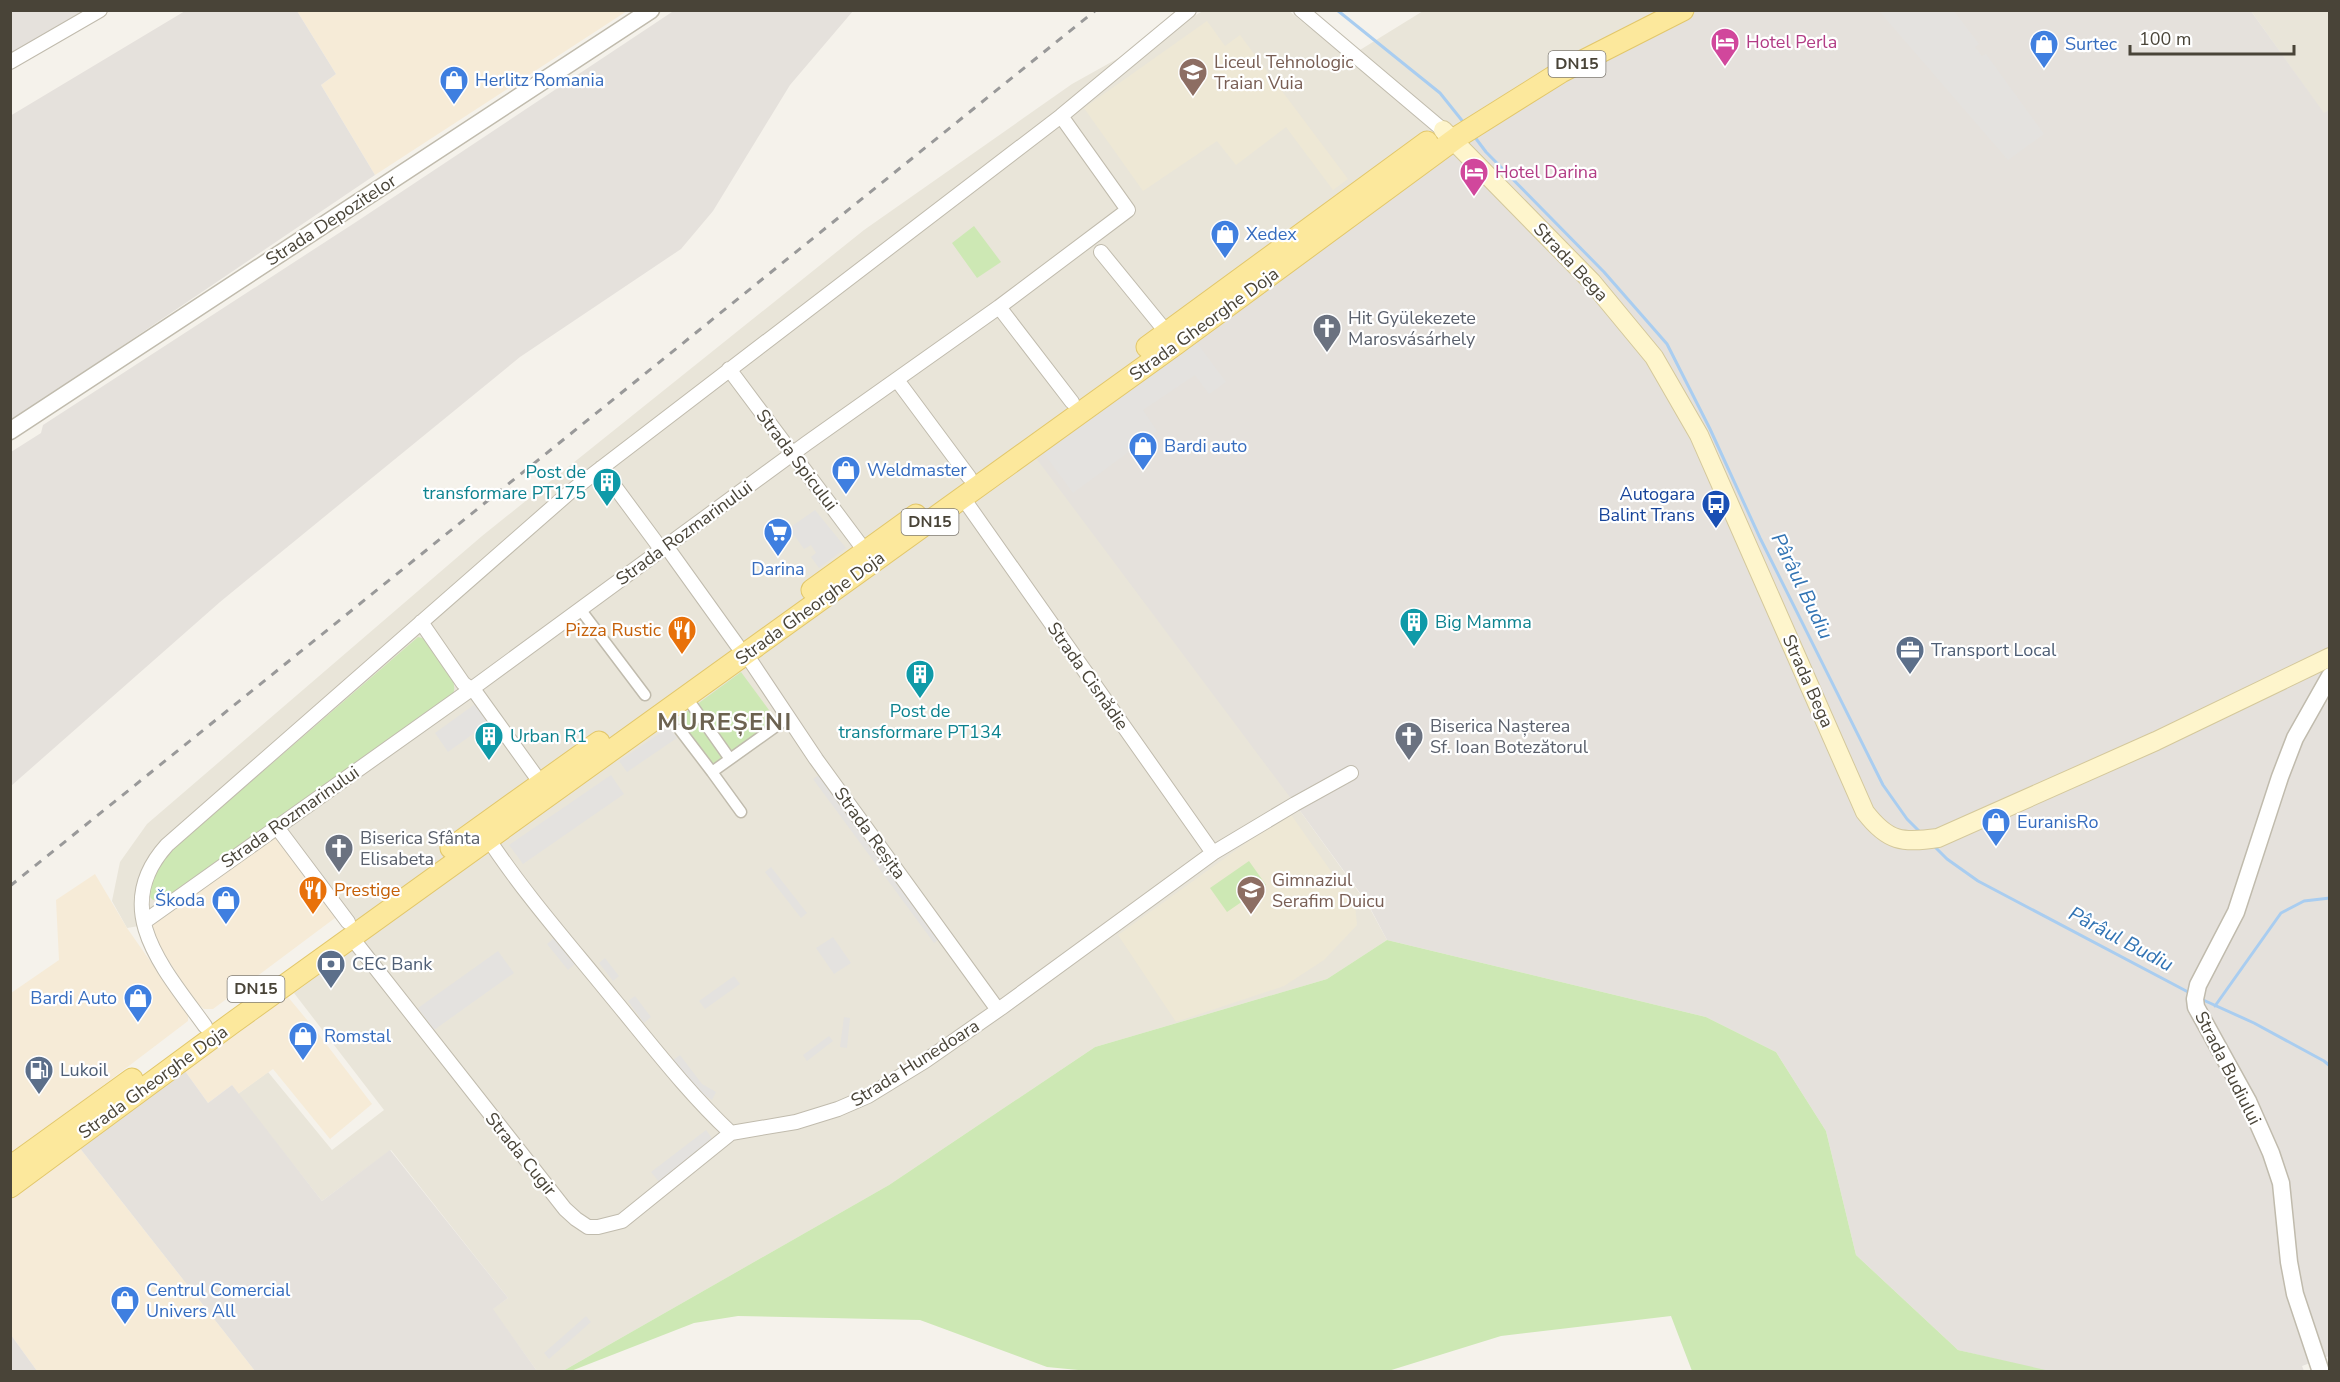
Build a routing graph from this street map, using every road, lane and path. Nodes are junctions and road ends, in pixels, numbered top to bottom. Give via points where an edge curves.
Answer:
1 (100, 10) edge
2 (651, 10) edge
3 (1189, 10) edge
4 (1301, 10) edge
5 (1652, 10) edge
6 (1683, 10) edge
7 (10, 62) edge
8 (1061, 116) junction
9 (1458, 129) junction
10 (1101, 252) dead end
11 (999, 307) junction
12 (1172, 338) junction
13 (729, 369) junction
14 (897, 380) junction
15 (1072, 402) junction
16 (10, 431) edge
17 (792, 454) junction
18 (601, 468) junction
19 (969, 477) junction
20 (963, 498) junction
21 (664, 548) junction
22 (864, 552) junction
23 (580, 609) junction
24 (421, 622) junction
25 (742, 650) junction
26 (2329, 664) edge
27 (472, 689) junction
28 (645, 695) dead end
29 (692, 705) dead end
30 (782, 722) dead end
31 (680, 730) dead end
32 (730, 759) junction
33 (712, 772) junction
34 (1351, 773) dead end
35 (540, 783) junction
36 (741, 812) dead end
37 (276, 826) junction
38 (484, 833) junction
39 (1213, 853) junction
40 (144, 922) junction
41 (350, 930) junction
42 (998, 1010) junction
43 (205, 1026) junction
44 (731, 1133) junction
45 (10, 1167) edge
46 (10, 1187) edge
47 (2321, 1371) edge

1 - 7 street
2 - 16 street, Strada Depozitelor
3 - 8 street
4 - 9 street
5 - 9 main road, Strada Gheorghe Doja / DN15 via 1554,60
6 - 9 main road, Strada Gheorghe Doja / DN15
8 - 11 street, Strada Rozmarinului via 1128,210
8 - 13 street
9 - 12 main road, Strada Gheorghe Doja / DN15
9 - 26 main road, Strada Bega via 1654,357 1699,435 1865,812 1878,829 1897,839 1938,838
10 - 12 street
11 - 14 street, Strada Rozmarinului
11 - 15 street
12 - 15 main road, Strada Gheorghe Doja / DN15
12 - 20 main road, Strada Gheorghe Doja / DN15
13 - 17 street, Strada Spicului
13 - 18 street
14 - 17 street, Strada Rozmarinului
14 - 19 street
15 - 19 main road, Strada Gheorghe Doja / DN15
17 - 21 street, Strada Rozmarinului
17 - 22 street, Strada Spicului
18 - 21 street, Strada Reșița
18 - 24 street
19 - 22 main road, Strada Gheorghe Doja / DN15
20 - 25 main road, Strada Gheorghe Doja / DN15
20 - 39 street, Strada Cisnădie
21 - 23 street, Strada Rozmarinului
21 - 25 street, Strada Reșița
22 - 25 main road, Strada Gheorghe Doja / DN15
23 - 27 street, Strada Rozmarinului
23 - 28 street
24 - 27 street via 463,683
24 - 40 street via 166,844 142,887
25 - 35 main road, Strada Gheorghe Doja / DN15
25 - 38 main road, Strada Gheorghe Doja / DN15
25 - 42 street, Strada Reșița
26 - 47 street, Strada Budiului via 2280,777 2236,912 2198,985 2195,999 2271,1153 2280,1183 2295,1294
27 - 35 street
27 - 37 street, Strada Rozmarinului
29 - 32 street
30 - 32 street
31 - 33 street
32 - 33 street
33 - 36 street
34 - 39 street, Strada Hunedoara
35 - 38 main road, Strada Gheorghe Doja / DN15
37 - 40 street, Strada Rozmarinului
37 - 41 street, Strada Cugir
38 - 41 main road, Strada Gheorghe Doja / DN15
38 - 44 street via 560,934 694,1097
39 - 42 street, Strada Hunedoara
40 - 43 street via 158,958
41 - 43 main road, Strada Gheorghe Doja / DN15
41 - 44 street, Strada Cugir via 565,1209 588,1227 622,1221
41 - 46 main road, Strada Gheorghe Doja / DN15
42 - 44 street, Strada Hunedoara via 868,1096 796,1122
43 - 45 main road, Strada Gheorghe Doja / DN15

